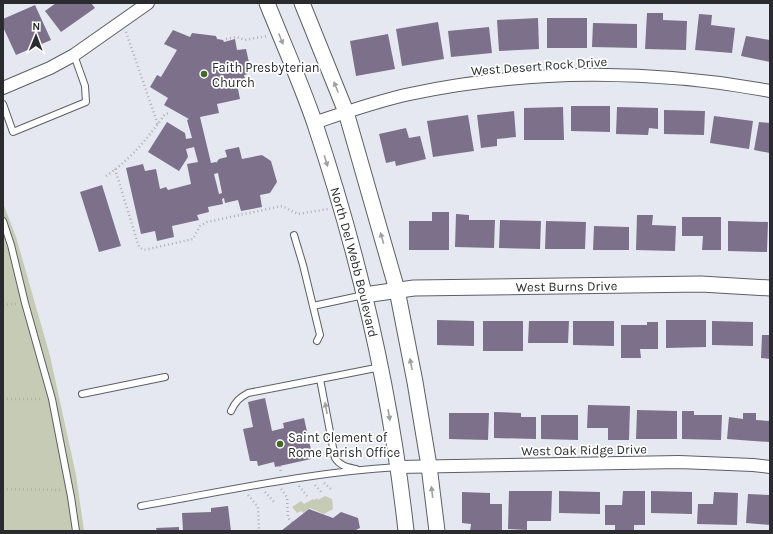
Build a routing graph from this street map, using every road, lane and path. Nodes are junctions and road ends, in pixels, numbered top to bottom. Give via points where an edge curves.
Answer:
1 (148, 3) edge
2 (266, 3) edge
3 (302, 3) edge
4 (126, 30) dead end
5 (268, 36) dead end
6 (226, 39) dead end
7 (74, 55) junction
8 (3, 88) edge
9 (770, 91) edge
10 (3, 104) edge
11 (346, 112) junction
12 (170, 113) dead end
13 (314, 123) junction
14 (158, 124) junction
15 (115, 169) junction
16 (106, 176) dead end
17 (328, 209) dead end
18 (3, 221) edge
19 (294, 235) dead end
20 (770, 288) edge
21 (397, 290) junction
22 (364, 295) junction
23 (313, 306) junction
24 (317, 342) dead end
25 (381, 367) junction
26 (165, 377) dead end
27 (320, 379) junction
28 (82, 394) dead end
29 (3, 399) edge
30 (52, 399) junction
31 (231, 411) dead end
32 (429, 466) junction
33 (398, 467) junction
34 (770, 467) edge
35 (361, 470) junction
36 (296, 483) dead end
37 (279, 486) dead end
38 (3, 490) edge
39 (70, 490) junction
40 (264, 490) dead end
41 (249, 496) dead end
42 (307, 496) dead end
43 (275, 503) dead end
44 (141, 506) dead end
45 (293, 523) dead end
46 (76, 531) edge
47 (259, 531) edge
48 (406, 531) edge
49 (437, 531) edge

1 - 7 street
2 -> 13 street, North Del Webb Boulevard
11 -> 3 street
4 - 14 path
5 - 6 path via 245,40 237,37
7 - 8 street
7 - 10 lane via 85,86 86,102 13,132
9 - 11 street, West Desert Rock Drive via 730,84 656,77 586,74 481,82 409,94
11 - 13 street, West Desert Rock Drive
21 -> 11 street
12 - 14 path via 165,114
13 -> 22 street, North Del Webb Boulevard
14 - 15 path via 143,144
15 - 16 path
15 - 17 path via 139,247 144,250 193,239 200,226 220,219 282,206 298,214
18 - 30 lane
19 - 23 lane
20 - 21 street, West Burns Drive via 701,284
21 - 22 street, West Burns Drive
32 -> 21 street
22 - 23 lane
22 - 25 street, North Del Webb Boulevard
23 - 24 lane via 320,335
25 - 27 lane
25 -> 33 street, North Del Webb Boulevard
26 - 28 lane
27 - 31 lane via 248,393 235,402
35 -> 27 lane via 344,466 335,458
29 - 30 path
30 - 39 lane
32 - 33 street, West Oak Ridge Drive
32 - 34 street, West Oak Ridge Drive via 679,462
49 -> 32 street
33 - 35 lane
33 - 48 street, North Del Webb Boulevard
35 - 44 lane via 311,476
36 - 42 path
37 - 45 path via 288,497 288,518
38 - 39 path
39 - 46 lane
40 - 43 path
41 - 47 path via 258,507

